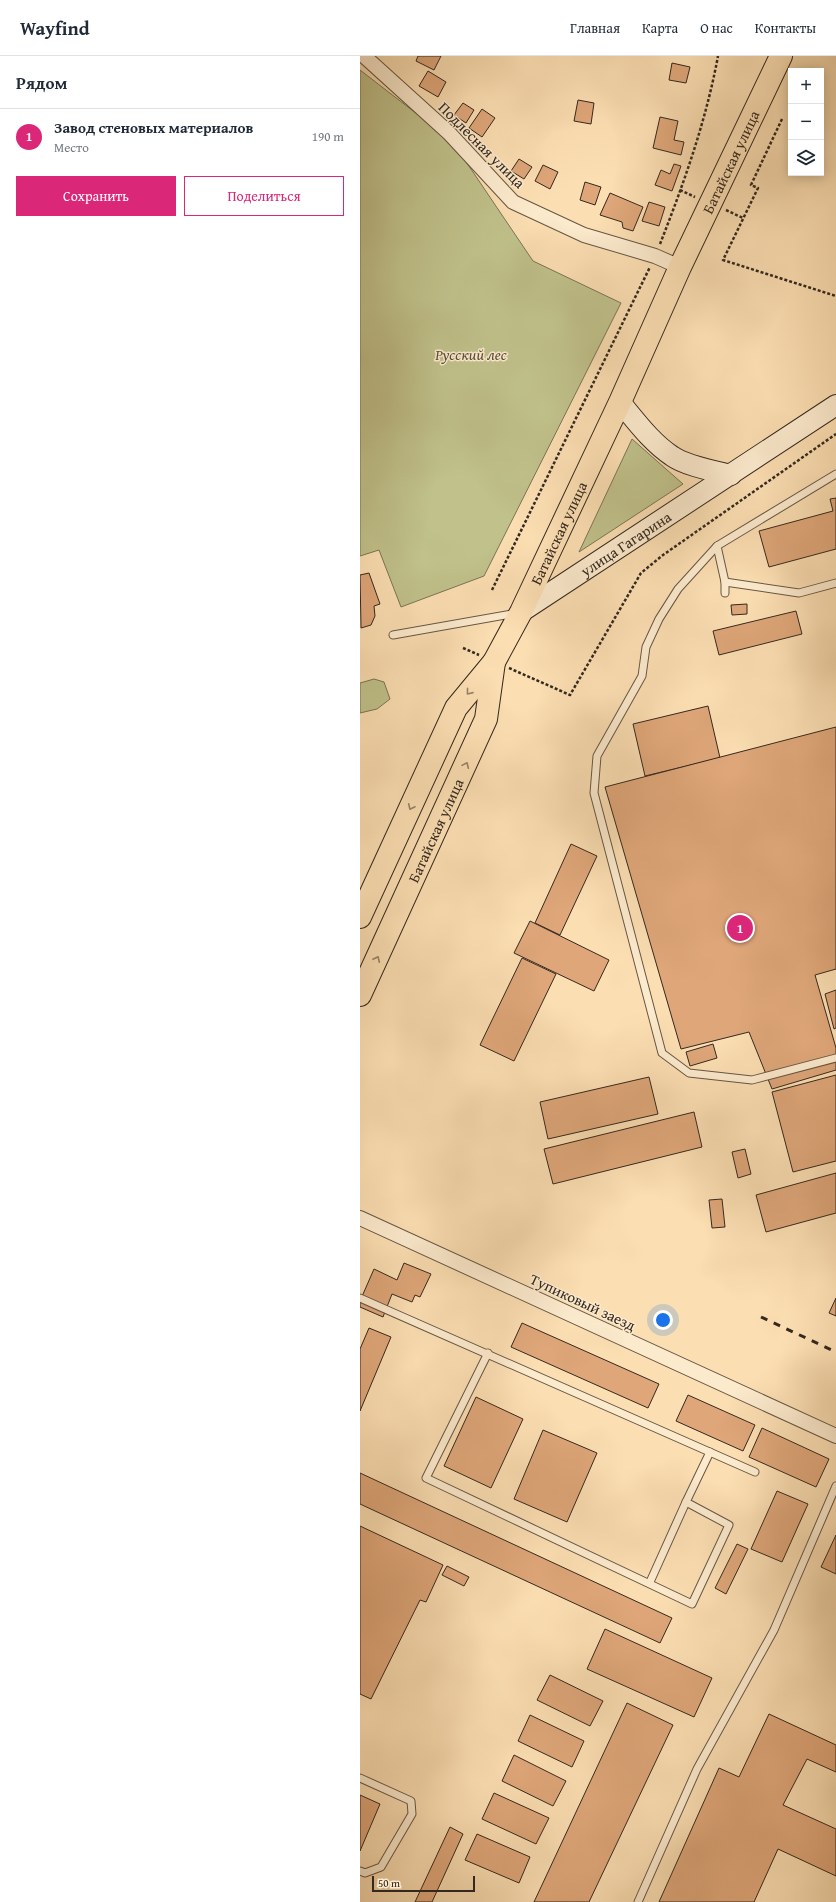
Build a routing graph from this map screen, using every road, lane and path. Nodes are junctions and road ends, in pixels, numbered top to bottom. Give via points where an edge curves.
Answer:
1 (364, 56) edge
2 (718, 56) edge
3 (781, 56) edge
4 (782, 119) dead end
5 (655, 256) junction
6 (680, 267) junction
7 (836, 296) edge
8 (620, 402) junction
9 (836, 405) edge
10 (836, 434) edge
11 (836, 474) edge
12 (731, 475) junction
13 (717, 546) junction
14 (725, 582) junction
15 (836, 583) edge
16 (492, 590) dead end
17 (725, 593) dead end
18 (521, 612) junction
19 (393, 635) dead end
20 (463, 648) dead end
21 (494, 662) junction
22 (385, 863) junction
23 (365, 884) dead end
24 (360, 917) edge
25 (360, 995) edge
26 (836, 1058) edge
27 (360, 1218) edge
28 (360, 1298) edge
29 (488, 1353) junction
30 (836, 1436) edge
31 (710, 1452) junction
32 (755, 1472) dead end
33 (836, 1486) edge
34 (686, 1502) junction
35 (650, 1582) junction
36 (360, 1778) edge
37 (360, 1871) edge
38 (638, 1902) edge

1 - 5 street, Подлесная улица via 449,133 513,202 584,235
2 - 5 path via 710,98 694,150
3 - 6 highway, Батайская улица
4 - 7 path via 751,185 758,188 723,260
5 - 6 street, Подлесная улица
5 - 16 path
6 - 8 highway, Батайская улица
8 - 12 main road via 648,436 673,457 711,471
8 - 18 highway, Батайская улица
9 - 12 main road, улица Гагарина
10 - 21 path via 641,573 570,695
11 - 13 lane
12 - 18 main road, улица Гагарина
13 - 14 lane
13 - 26 lane via 678,589 659,619 646,647 642,676 597,756 594,794 662,1053 689,1073 752,1080
14 - 15 lane via 799,593
14 - 17 lane
18 - 19 lane
18 - 21 highway, Батайская улица
20 - 21 path
21 -> 22 highway, Батайская улица via 456,708
25 -> 21 highway, Батайская улица via 486,719
22 - 23 lane
22 - 24 highway, Батайская улица
27 - 30 street, Тупиковый заезд
28 - 29 lane
29 - 31 lane
29 - 35 lane via 426,1478
31 - 32 lane
31 - 34 lane
33 - 38 lane via 774,1630 697,1769
34 - 35 lane
34 - 35 lane via 728,1525 725,1532 692,1604
36 - 37 lane via 411,1801 412,1814 381,1867 365,1873

